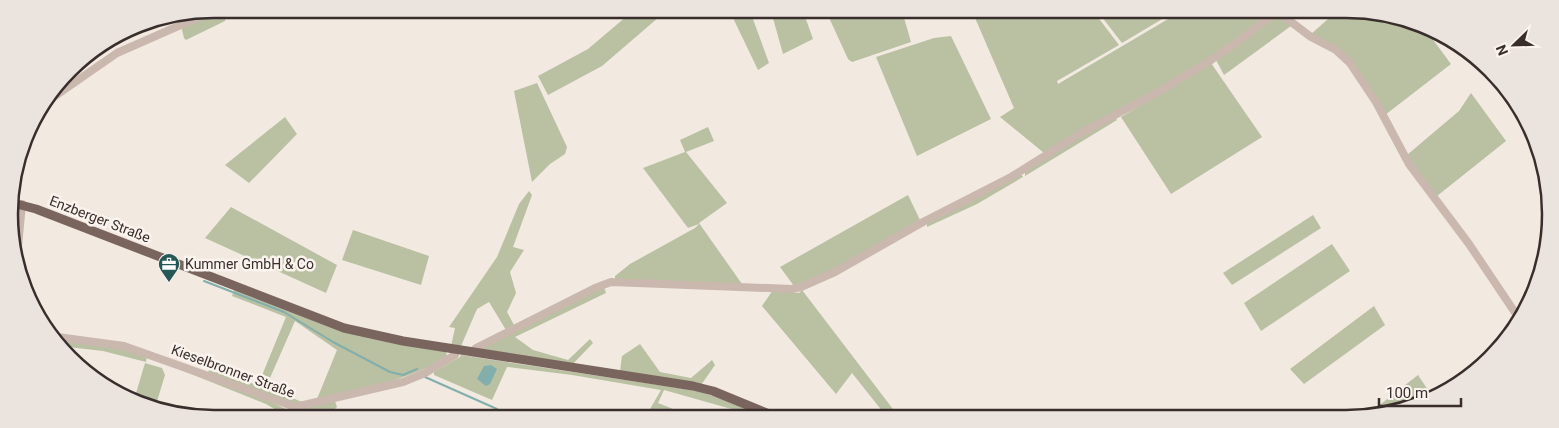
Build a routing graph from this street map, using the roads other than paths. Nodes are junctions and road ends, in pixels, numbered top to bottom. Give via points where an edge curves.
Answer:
1 (195, 18) edge
2 (1269, 18) edge
3 (1285, 18) edge
4 (58, 94) edge
5 (18, 203) edge
6 (22, 204) junction
7 (19, 238) edge
8 (1515, 312) edge
9 (61, 337) edge
10 (456, 349) junction
11 (473, 352) junction
12 (759, 410) edge

1 - 4 street via 117,52
2 - 11 street via 1162,90 1083,132 976,197 801,287 611,282
3 - 8 street via 1336,50 1350,63 1376,102 1409,164
5 - 6 main road, Enzberger Straße
6 - 7 street
6 - 10 main road, Enzberger Straße via 344,328
9 - 10 street, Kieselbronner Straße via 124,346 295,408 403,382 455,355
10 - 11 main road, Enzberger Straße
11 - 12 main road, Enzberger Straße via 694,386

